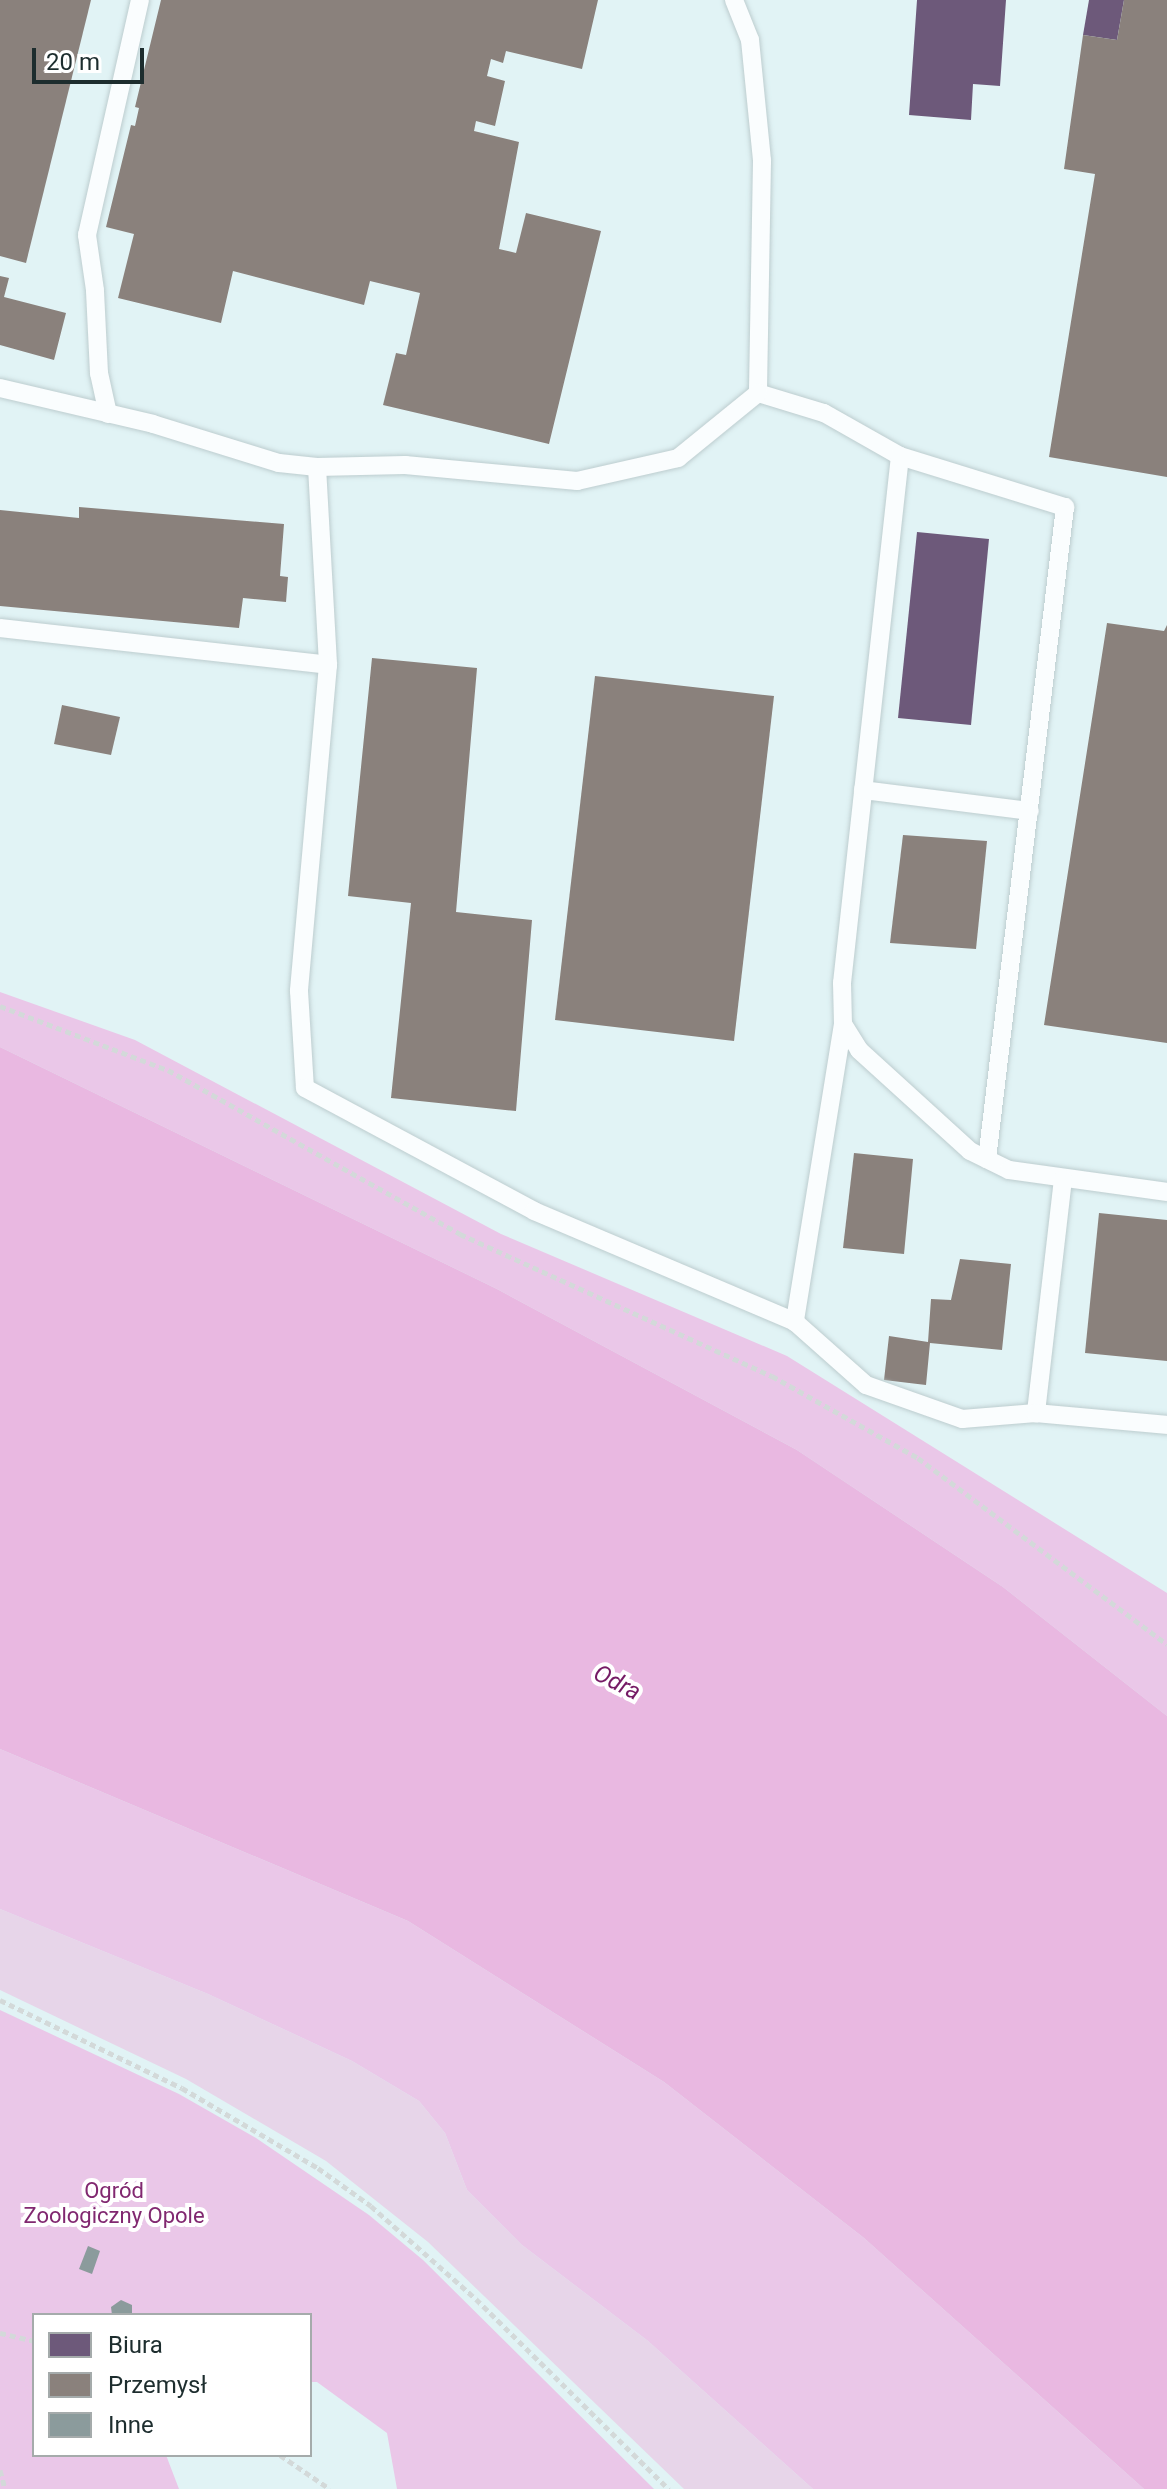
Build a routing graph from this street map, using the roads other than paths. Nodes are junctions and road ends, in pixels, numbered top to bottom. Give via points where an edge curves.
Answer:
1 (140, 0) edge
2 (734, 0) edge
3 (0, 388) edge
4 (758, 393) junction
5 (108, 414) junction
6 (900, 456) junction
7 (317, 467) junction
8 (0, 628) edge
9 (328, 665) junction
10 (863, 790) junction
11 (1030, 811) junction
12 (843, 1024) junction
13 (987, 1159) junction
14 (1063, 1179) junction
15 (1167, 1192) edge
16 (795, 1322) junction
17 (1036, 1413) junction
18 (1167, 1425) edge

1 - 5 lane via 87,235 99,373
2 - 4 lane via 750,40 762,161
3 - 5 lane
4 - 6 lane via 824,413
4 - 7 lane via 678,458 577,481 405,465
5 - 7 lane via 279,463
6 - 10 lane
6 - 11 lane via 1065,507
7 - 9 lane
8 - 9 lane
9 - 16 lane via 299,991 305,1088 534,1211
10 - 11 lane
10 - 12 lane via 842,983
11 - 13 lane
12 - 13 lane via 859,1050 970,1151
12 - 16 lane
13 - 14 lane via 1009,1170
14 - 15 lane
14 - 17 lane
16 - 17 lane via 866,1385 962,1419
17 - 18 lane

